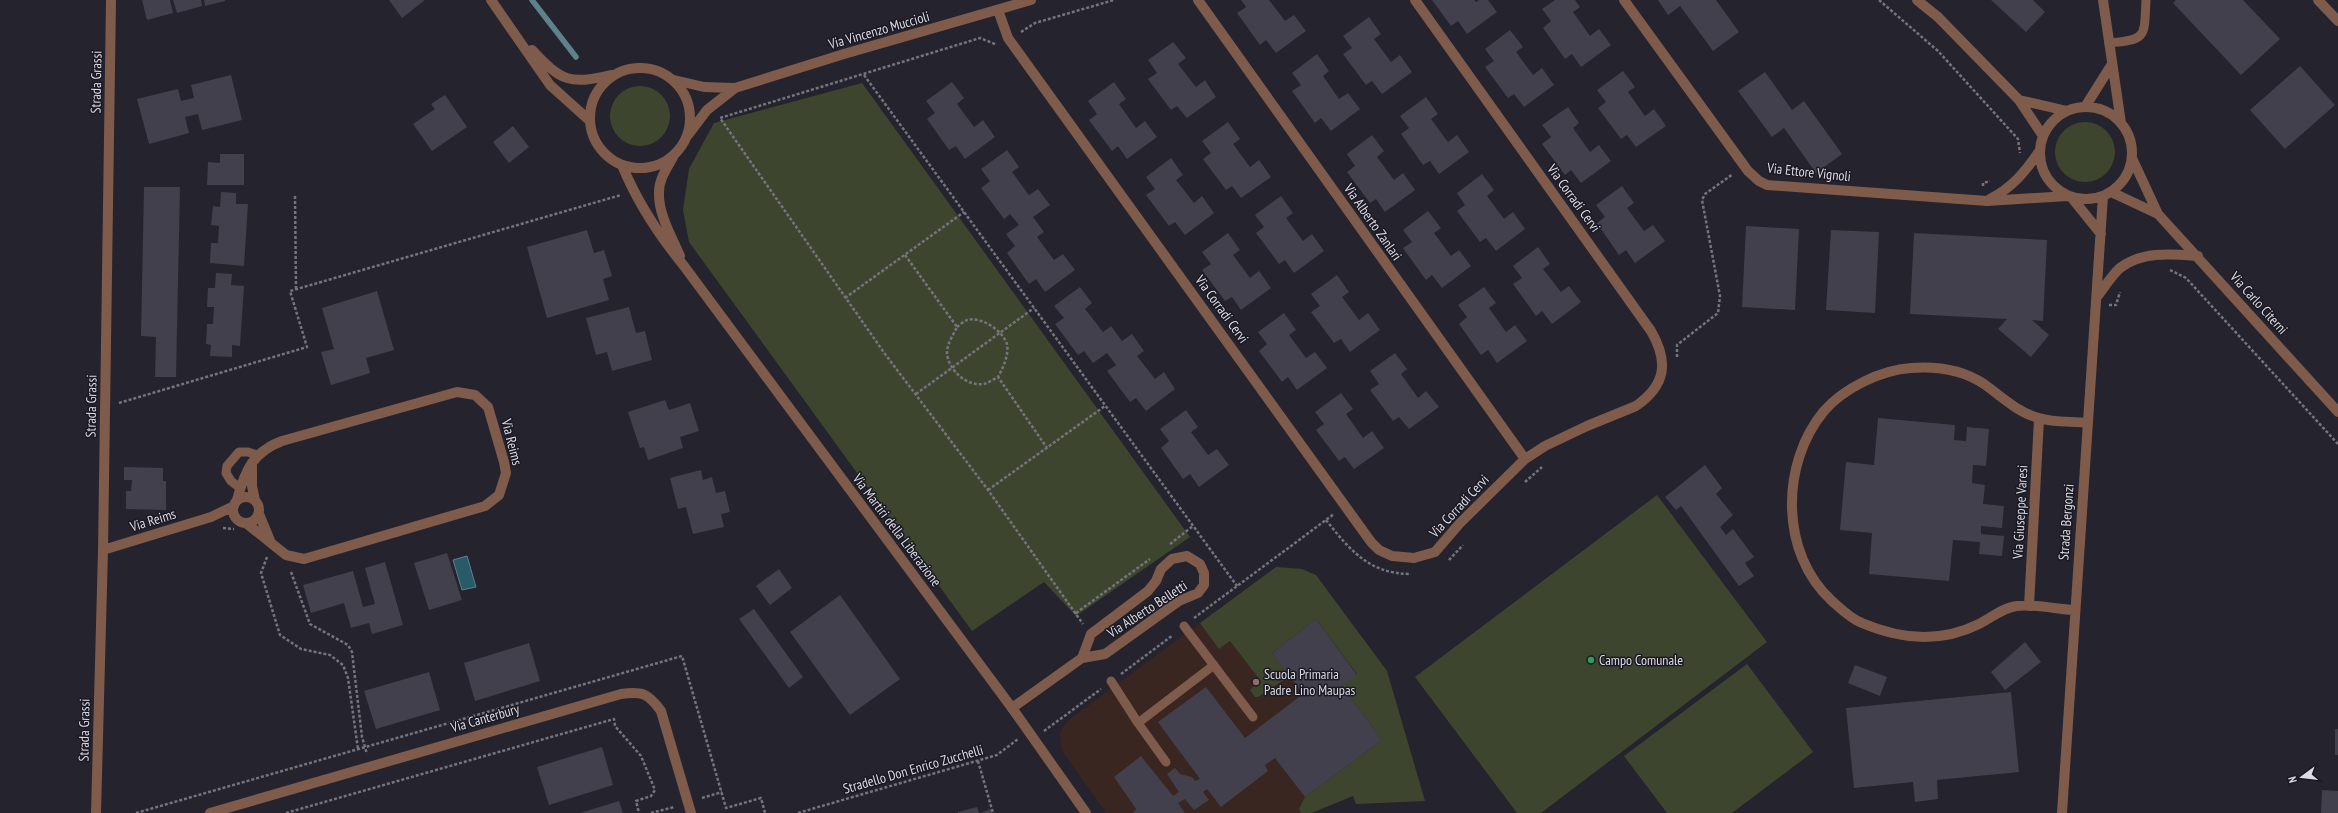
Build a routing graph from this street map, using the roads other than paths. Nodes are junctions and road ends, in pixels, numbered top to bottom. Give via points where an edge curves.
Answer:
1 (112, 0) edge
2 (491, 0) edge
3 (1031, 0) edge
4 (1198, 0) edge
5 (1415, 0) edge
6 (1624, 0) edge
7 (1918, 0) edge
8 (2103, 0) edge
9 (2146, 0) edge
10 (2318, 0) edge
11 (998, 10) junction
12 (2338, 21) edge
13 (508, 24) junction
14 (2109, 43) junction
15 (2112, 64) junction
16 (615, 74) junction
17 (674, 80) junction
18 (734, 88) junction
19 (2019, 100) junction
20 (2085, 107) junction
21 (2067, 111) junction
22 (590, 121) junction
23 (2121, 124) junction
24 (688, 135) junction
25 (2043, 136) junction
26 (2040, 150) junction
27 (673, 156) junction
28 (2132, 158) junction
29 (622, 164) junction
30 (2107, 194) junction
31 (2070, 197) junction
32 (1984, 201) junction
33 (2158, 214) junction
34 (2101, 234) junction
35 (2198, 256) junction
36 (684, 266) junction
37 (2096, 302) junction
38 (2338, 412) edge
39 (2039, 419) junction
40 (2088, 423) junction
41 (254, 458) junction
42 (1524, 459) junction
43 (240, 488) junction
44 (255, 500) junction
45 (236, 503) junction
46 (259, 514) junction
47 (211, 517) junction
48 (236, 519) junction
49 (246, 523) junction
50 (272, 545) junction
51 (103, 550) junction
52 (2029, 606) junction
53 (2074, 610) junction
54 (1184, 626) dead end
55 (1082, 658) junction
56 (1214, 665) junction
57 (1111, 681) dead end
58 (1012, 708) junction
59 (1253, 717) dead end
60 (1138, 723) junction
61 (1166, 762) dead end
62 (96, 813) edge
63 (210, 813) edge
64 (691, 813) edge
65 (1086, 813) edge
66 (2062, 813) edge

1 - 51 street, Strada Grassi
2 - 13 street, Via Martiri della Liberazione
3 - 11 street, Via Vincenzo Muccioli
4 - 42 street, Via Alberto Zanlari
5 - 42 street, Via Corradi Cervi via 1652,330 1662,356 1660,379 1647,398 1636,406 1545,446
6 - 32 street, Via Ettore Vignoli via 1744,166 1759,181 1767,185
7 - 19 street
8 - 14 street
9 - 14 lane via 2144,29 2140,38 2134,41
10 - 12 street
11 - 18 street, Via Vincenzo Muccioli
11 - 42 street, Via Corradi Cervi via 1008,38 1379,550 1403,558 1414,558 1435,552
13 - 16 street, Via Martiri della Liberazione via 551,70 564,78 577,80
13 - 22 street, Via Martiri della Liberazione via 550,85
14 - 15 street
15 - 20 street
15 - 23 street
16 - 17 street, Via Martiri della Liberazione via 630,68 645,67 661,71
16 - 22 street, Via Martiri della Liberazione via 604,82 596,94 591,107
17 - 18 street via 704,87
17 - 24 street, Via Martiri della Liberazione via 684,92 689,106 691,120
18 - 24 street via 707,110
19 - 21 street
19 - 25 street
20 - 21 street
20 - 23 street via 2107,112
21 - 25 street via 2053,120
22 - 29 street, Via Martiri della Liberazione via 593,135 600,148 610,158
23 - 28 street via 2131,145
24 - 27 street, Via Martiri della Liberazione
25 - 26 street
26 - 31 street via 2040,163 2048,181
26 - 32 street via 2012,185
27 - 29 street, Via Martiri della Liberazione via 649,167 635,168
27 - 36 street, Via Martiri della Liberazione via 662,178 659,191 660,205
28 - 30 street via 2121,183
28 - 33 street, Via Carlo Citerni
29 - 36 street, Via Martiri della Liberazione via 633,192 663,241
30 - 31 street via 2095,199
30 - 33 street, Via Carlo Citerni
30 - 34 street, Strada Bergonzi
31 - 32 street, Via Ettore Vignoli
31 - 34 street
33 - 35 street, Via Carlo Citerni
34 - 37 street, Strada Bergonzi
35 - 37 street via 2163,254 2140,258 2120,269
35 - 38 street, Via Carlo Citerni
36 - 58 street, Via Martiri della Liberazione
37 - 40 street, Strada Bergonzi
39 - 40 street
39 - 52 street, Via Giuseppe Varesi
39 - 52 street via 1982,383 1962,374 1937,367 1909,368 1883,374 1859,384 1825,410 1814,426 1795,472 1792,503 1797,547 1805,567 1817,588 1860,623 1914,638 1934,638 1958,633 2016,606
40 - 53 street, Strada Bergonzi
41 - 43 street
41 - 43 lane via 248,452 239,452 227,466 226,473
41 - 44 street via 252,486
41 - 50 street, Via Reims via 266,447 282,441 457,392 475,395 488,407 505,467 506,473 500,495 485,506 304,559 286,555
43 - 45 street
44 - 45 street via 248,496
44 - 46 street via 259,506
45 - 47 street, Via Reims
45 - 48 street via 233,513
46 - 49 street via 255,520
46 - 50 street
47 - 48 street, Via Reims
47 - 51 street, Via Reims
48 - 49 street
49 - 50 street, Via Reims
51 - 62 street, Strada Grassi
52 - 53 street
53 - 66 street, Strada Bergonzi
54 - 56 lane
55 - 55 street, Via Alberto Belletti via 1105,654 1179,601 1198,593 1204,585 1204,573 1200,564 1187,556 1172,559 1161,569 1148,591 1091,634
55 - 58 street, Via Alberto Belletti
56 - 59 lane
56 - 60 lane
57 - 60 lane
58 - 65 street, Via Martiri della Liberazione
60 - 61 lane
63 - 64 street, Via Canterbury via 621,694 639,692 652,699 661,711

